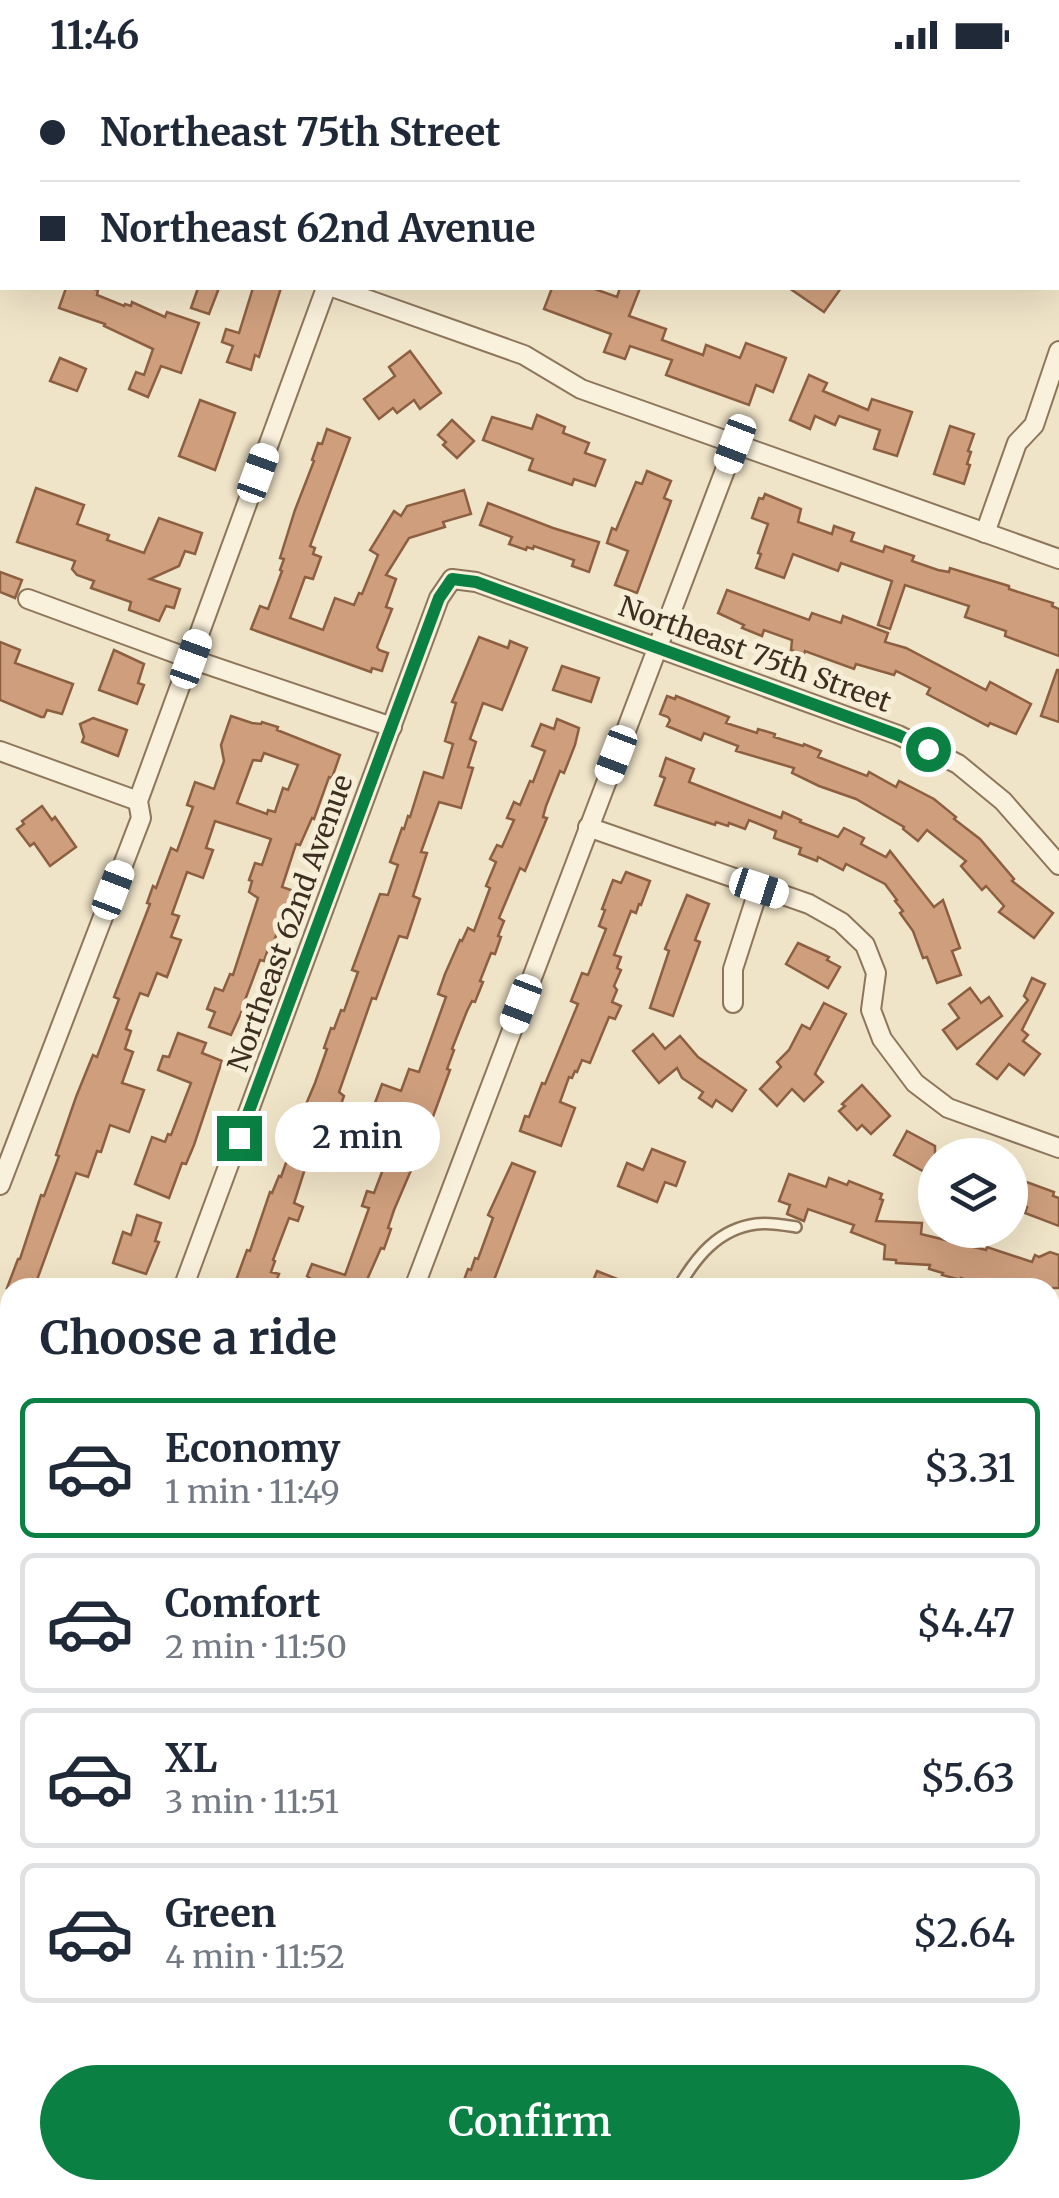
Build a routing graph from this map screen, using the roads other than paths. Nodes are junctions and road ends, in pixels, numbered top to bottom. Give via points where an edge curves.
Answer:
1 (325, 290) edge
2 (340, 290) edge
3 (1059, 351) edge
4 (735, 444) junction
5 (985, 533) junction
6 (1059, 559) edge
7 (452, 579) joint
8 (28, 600) dead end
9 (658, 648) junction
10 (191, 659) junction
11 (392, 727) junction
12 (0, 752) edge
13 (138, 801) junction
14 (588, 826) junction
15 (1059, 864) edge
16 (759, 888) junction
17 (732, 1003) dead end
18 (1059, 1148) edge
19 (0, 1185) edge
20 (796, 1227) dead end
21 (187, 1278) edge
22 (418, 1278) edge
23 (684, 1278) edge

1 - 10 street
2 - 4 street via 524,355 581,390
3 - 5 street
4 - 5 street
4 - 9 street
5 - 6 street
7 - 9 street, Northeast 75th Street
7 - 11 street, Northeast 62nd Avenue
8 - 10 street
9 - 14 street
9 - 15 street, Northeast 75th Street via 898,735 958,764 1003,801
10 - 11 street
10 - 13 street
11 - 21 street, Northeast 62nd Avenue
12 - 13 street
13 - 19 street via 141,818
14 - 16 street
14 - 22 street
16 - 17 street via 733,968
16 - 18 street via 842,922 865,946 876,973 871,1010 882,1040 915,1083 948,1108
20 - 23 lane via 738,1228 696,1258

